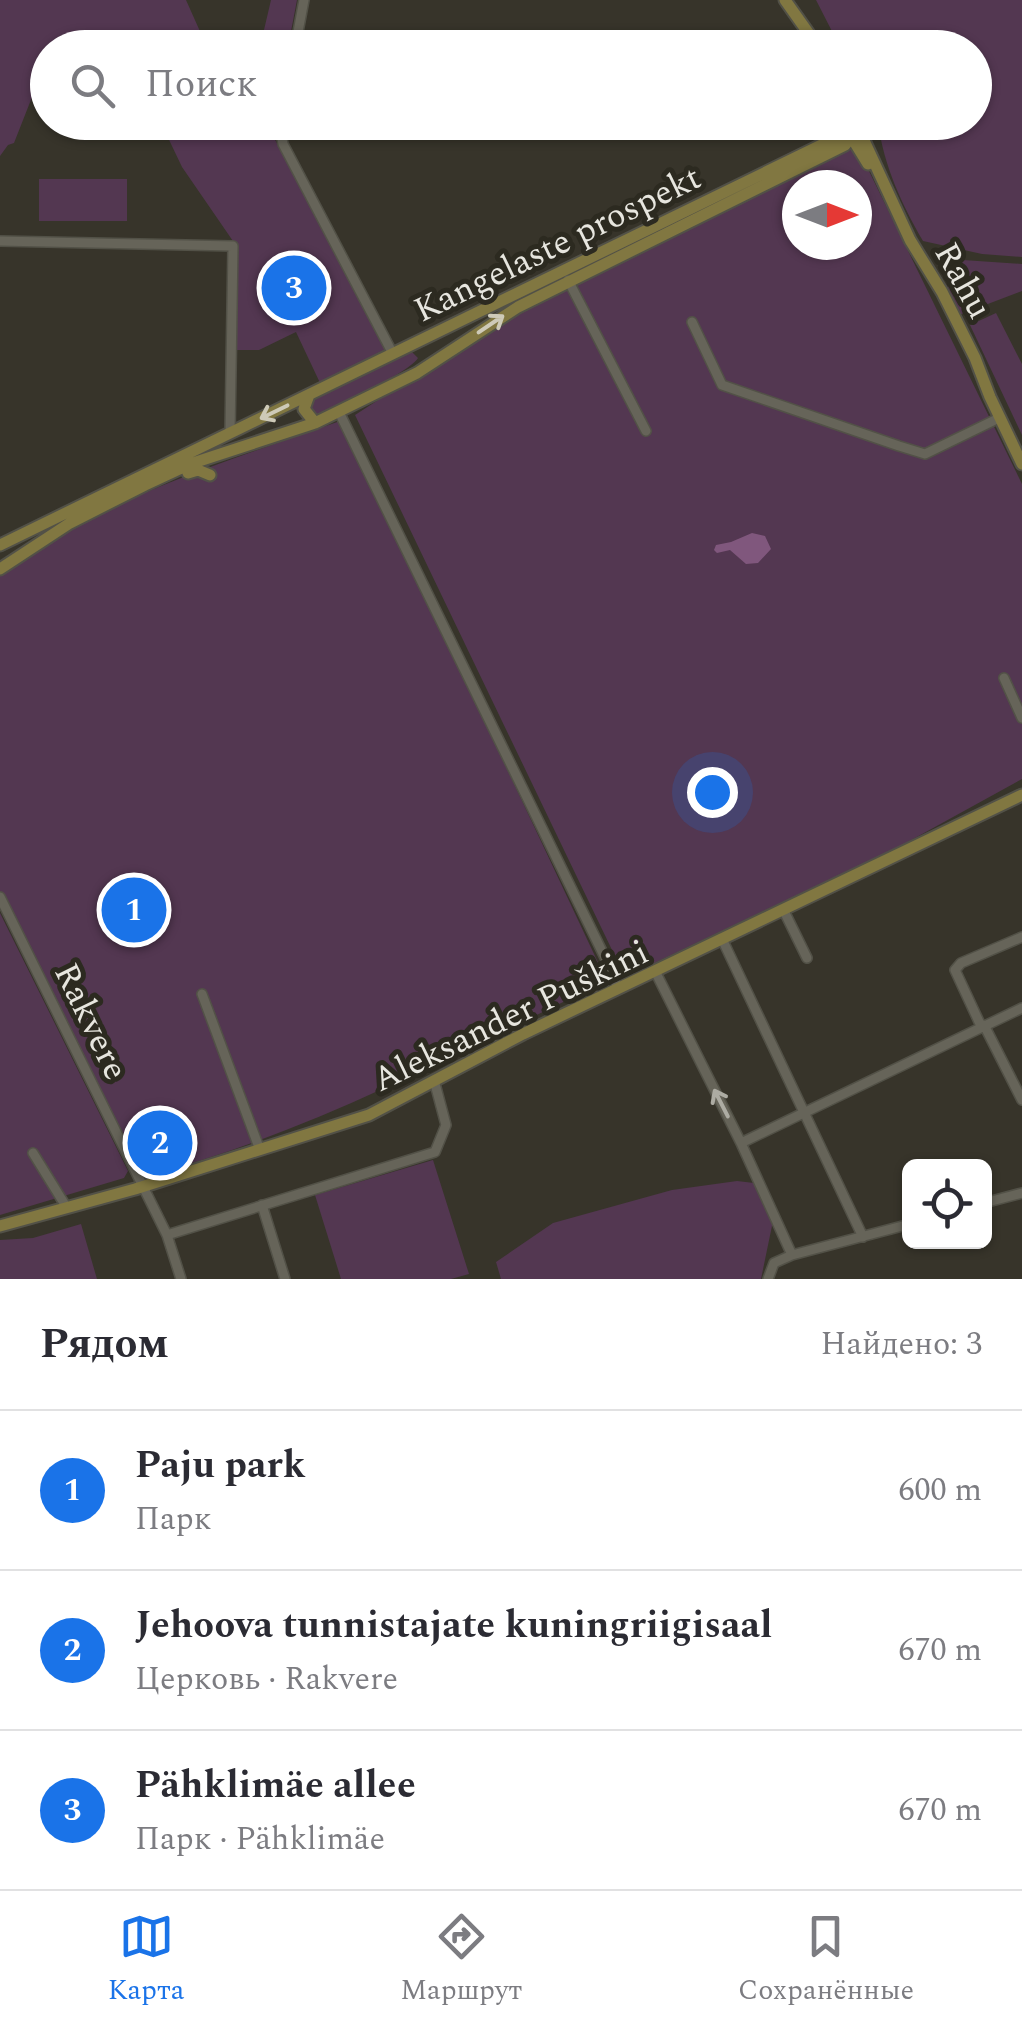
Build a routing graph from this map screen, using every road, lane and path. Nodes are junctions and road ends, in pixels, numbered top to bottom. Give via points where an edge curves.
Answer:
1 (304, 0) edge
2 (785, 0) edge
3 (298, 30) edge
4 (806, 30) edge
5 (282, 140) edge
6 (840, 140) edge
7 (841, 140) edge
8 (856, 140) edge
9 (0, 241) edge
10 (568, 280) junction
11 (692, 322) dead end
12 (406, 348) junction
13 (393, 354) junction
14 (416, 373) junction
15 (309, 394) junction
16 (338, 412) junction
17 (999, 418) junction
18 (314, 424) junction
19 (646, 430) dead end
20 (230, 433) junction
21 (203, 453) junction
22 (1022, 464) edge
23 (210, 474) dead end
24 (146, 485) junction
25 (0, 545) edge
26 (0, 569) edge
27 (1004, 678) dead end
28 (1022, 718) edge
29 (1022, 795) edge
30 (0, 897) edge
31 (784, 911) junction
32 (1022, 936) edge
33 (723, 940) junction
34 (807, 958) dead end
35 (656, 973) junction
36 (617, 990) junction
37 (202, 994) dead end
38 (1022, 1008) edge
39 (982, 1026) junction
40 (434, 1080) junction
41 (1019, 1087) edge
42 (1022, 1100) edge
43 (803, 1113) junction
44 (741, 1142) junction
45 (260, 1150) junction
46 (33, 1153) dead end
47 (143, 1185) junction
48 (1022, 1193) edge
49 (992, 1201) edge
50 (262, 1205) junction
51 (67, 1208) junction
52 (0, 1226) edge
53 (902, 1226) edge
54 (167, 1235) junction
55 (863, 1237) junction
56 (792, 1255) junction
57 (181, 1279) edge
58 (285, 1279) edge
59 (768, 1279) edge

1 - 3 street
2 - 4 main road
5 - 13 street
6 - 12 main road, Kangelaste prospekt
7 - 10 main road, Kangelaste prospekt
8 - 17 main road, Rahu via 968,344
9 - 20 street via 233,246
14 -> 10 main road, Kangelaste prospekt
10 - 19 street
11 - 17 street via 722,386 899,446 925,454
12 - 13 main road, Kangelaste prospekt
12 - 14 main road, Kangelaste prospekt via 420,355
13 - 15 main road, Kangelaste prospekt
14 - 16 main road, Kangelaste prospekt
15 - 18 main road via 304,409
15 -> 20 main road, Kangelaste prospekt
16 - 18 main road, Kangelaste prospekt
16 - 36 street
17 - 22 main road, Rahu
18 - 21 main road, Kangelaste prospekt
20 - 21 main road, Kangelaste prospekt
21 - 24 main road, Kangelaste prospekt
21 - 25 main road, Kangelaste prospekt
23 - 24 main road via 198,470
24 - 26 main road, Kangelaste prospekt
27 - 28 street
29 - 31 main road, Aleksander Puškini
30 - 47 street, Rakvere
31 - 33 main road, Aleksander Puškini
31 - 34 street
32 - 39 street via 956,968
33 - 35 main road, Aleksander Puškini
33 - 43 street
35 - 36 main road, Aleksander Puškini
44 -> 35 street
36 - 40 main road, Aleksander Puškini
37 - 45 street
38 - 39 street
39 - 41 street
39 - 43 street
40 - 45 main road, Aleksander Puškini via 344,1126
40 - 50 street via 446,1126 435,1152
41 - 42 street
43 - 44 street
43 - 55 street
44 - 56 street
45 - 47 main road, Aleksander Puškini
46 - 51 street
47 - 51 main road, Aleksander Puškini
47 - 54 street, Rakvere
48 - 49 street
50 - 54 street
50 - 58 street
51 - 52 main road, Aleksander Puškini
53 - 55 street
54 - 57 street, Rakvere
55 - 56 street
56 - 59 street via 774,1263

